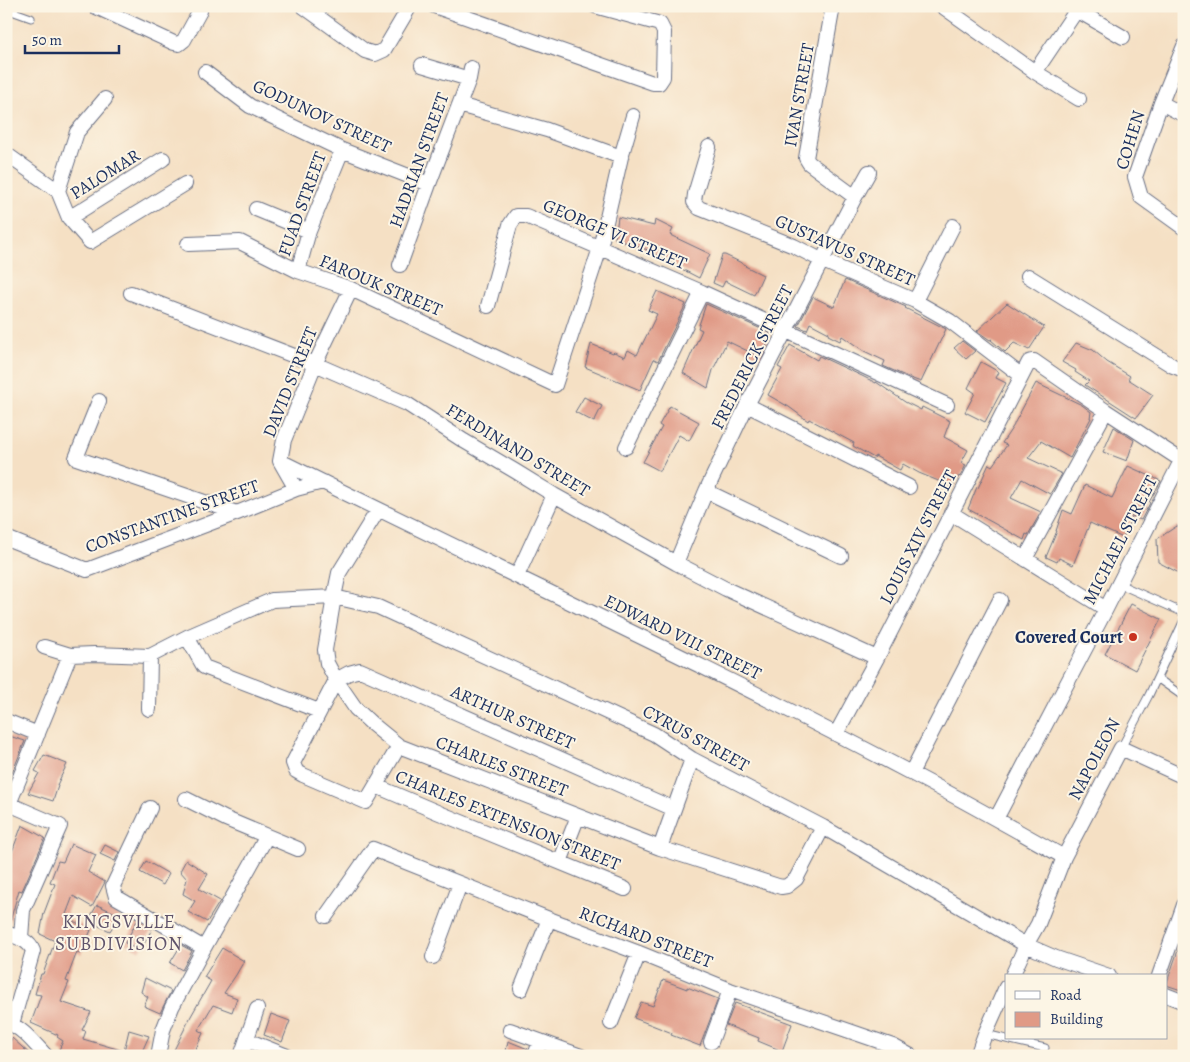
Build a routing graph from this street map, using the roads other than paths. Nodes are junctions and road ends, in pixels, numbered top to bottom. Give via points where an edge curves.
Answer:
1 (94, 6) edge
2 (200, 6) edge
3 (303, 6) edge
4 (410, 6) edge
5 (595, 6) edge
6 (833, 6) edge
7 (942, 6) edge
8 (435, 7) edge
9 (1073, 8) edge
10 (6, 9) edge
11 (31, 18) dead end
12 (1123, 37) dead end
13 (1184, 46) edge
14 (422, 65) dead end
15 (205, 72) dead end
16 (1035, 72) junction
17 (105, 99) dead end
18 (1080, 99) dead end
19 (1161, 103) junction
20 (458, 105) junction
21 (1184, 115) edge
22 (633, 116) dead end
23 (709, 147) dead end
24 (342, 150) junction
25 (6, 154) edge
26 (621, 157) junction
27 (163, 159) dead end
28 (869, 172) dead end
29 (185, 184) dead end
30 (428, 184) junction
31 (58, 191) junction
32 (855, 197) junction
33 (256, 209) dead end
34 (69, 218) junction
35 (953, 226) dead end
36 (1184, 228) edge
37 (309, 231) junction
38 (188, 244) dead end
39 (600, 248) junction
40 (823, 261) junction
41 (400, 265) dead end
42 (298, 271) junction
43 (1028, 276) dead end
44 (351, 289) junction
45 (702, 292) junction
46 (131, 293) dead end
47 (915, 301) junction
48 (488, 306) dead end
49 (786, 331) junction
50 (316, 364) junction
51 (1184, 370) edge
52 (1022, 376) junction
53 (99, 402) dead end
54 (747, 405) junction
55 (947, 405) dead end
56 (1106, 411) junction
57 (626, 447) dead end
58 (280, 461) junction
59 (323, 482) junction
60 (909, 487) dead end
61 (296, 489) junction
62 (706, 491) junction
63 (554, 495) junction
64 (378, 510) junction
65 (237, 513) junction
66 (952, 513) junction
67 (6, 538) edge
68 (841, 556) dead end
69 (1025, 559) junction
70 (676, 563) junction
71 (517, 576) junction
72 (1119, 584) junction
73 (334, 597) junction
74 (1000, 600) dead end
75 (1106, 609) junction
76 (1184, 613) edge
77 (1184, 620) edge
78 (187, 637) junction
79 (44, 647) dead end
80 (70, 655) junction
81 (150, 656) junction
82 (877, 658) junction
83 (1156, 678) junction
84 (336, 680) junction
85 (1184, 697) edge
86 (149, 709) dead end
87 (319, 711) junction
88 (6, 721) edge
89 (38, 734) junction
90 (836, 734) junction
91 (399, 746) junction
92 (1121, 748) junction
93 (692, 759) junction
94 (911, 773) junction
95 (1184, 776) edge
96 (376, 786) junction
97 (186, 799) dead end
98 (150, 808) dead end
99 (674, 809) junction
100 (578, 816) junction
101 (996, 819) junction
102 (823, 827) junction
103 (267, 836) junction
104 (660, 848) junction
105 (298, 849) dead end
106 (1064, 857) junction
107 (560, 862) junction
108 (460, 884) junction
109 (625, 889) dead end
110 (1184, 905) edge
111 (326, 916) dead end
112 (549, 919) junction
113 (6, 933) edge
114 (21, 938) junction
115 (1026, 945) junction
116 (204, 948) junction
117 (639, 953) junction
118 (433, 957) dead end
119 (1013, 974) edge
120 (1103, 974) edge
121 (1161, 974) edge
122 (521, 989) dead end
123 (1005, 989) edge
124 (730, 990) junction
125 (1168, 996) edge
126 (1184, 1002) edge
127 (257, 1009) dead end
128 (611, 1022) dead end
129 (9, 1023) edge
130 (510, 1030) dead end
131 (985, 1034) junction
132 (1005, 1039) edge
133 (247, 1040) junction
134 (1011, 1040) edge
135 (540, 1041) junction
136 (711, 1042) dead end
137 (1045, 1048) dead end
138 (46, 1056) edge
139 (158, 1056) edge
140 (240, 1056) edge
141 (288, 1056) edge
142 (534, 1056) edge
143 (581, 1056) edge
144 (911, 1056) edge
145 (977, 1056) edge

1 - 2 street via 180,44
3 - 4 street via 365,51 375,54 384,50
5 - 8 street via 660,24 664,32 663,77 659,83
6 - 32 street, IVAN STREET via 806,158
7 - 16 street
9 - 12 street
9 - 16 street
10 - 11 lane
13 - 19 street, COHEN
14 - 20 street, HADRIAN STREET via 470,73
15 - 24 street, GODUNOV STREET via 250,106
16 - 18 street
17 - 31 street via 77,132
19 - 21 street
19 - 36 street, COHEN via 1135,177 1141,197
20 - 26 street via 548,130
20 - 30 street, HADRIAN STREET
22 - 26 street
23 - 40 street, GUSTAVUS STREET via 695,194 694,202 699,208
24 - 30 street, GODUNOV STREET
24 - 37 street, FUAD STREET
25 - 31 street, PALOMAR
26 - 39 street
27 - 34 street, PALOMAR
28 - 32 street, FREDERICK STREET
29 - 34 street via 90,242
30 - 41 street, HADRIAN STREET
31 - 34 street, PALOMAR
32 - 40 street, FREDERICK STREET
33 - 37 street
35 - 47 street
37 - 42 street, FUAD STREET
38 - 42 street, FAROUK STREET via 240,242
39 - 44 street, FAROUK STREET via 556,385
39 - 45 street, GEORGE VI STREET
39 - 48 street, GEORGE VI STREET via 526,216 516,216 510,225
40 - 47 street, GUSTAVUS STREET
40 - 49 street, FREDERICK STREET
42 - 44 street, FAROUK STREET
43 - 51 street
44 - 50 street, DAVID STREET
45 - 49 street, GEORGE VI STREET
45 - 57 street
46 - 50 street, FERDINAND STREET
47 - 52 street, GUSTAVUS STREET via 950,321
49 - 54 street, FREDERICK STREET
49 - 55 street, GEORGE VI STREET
50 - 58 street, DAVID STREET via 284,440
50 - 63 street, FERDINAND STREET via 407,404
52 - 56 street, LOUIS XIV STREET via 1029,362 1034,361
52 - 66 street, LOUIS XIV STREET
53 - 65 street via 76,458
54 - 60 street
54 - 62 street, FREDERICK STREET
56 - 69 street
56 - 72 street, MICHAEL STREET via 1180,460
58 - 59 street, EDWARD VIII STREET
58 - 61 street, DAVID STREET
59 - 61 street, CONSTANTINE STREET
59 - 64 street, EDWARD VIII STREET
61 - 65 street, CONSTANTINE STREET
62 - 68 street
62 - 70 street, FREDERICK STREET
63 - 70 street, FERDINAND STREET
63 - 71 street
64 - 71 street, EDWARD VIII STREET
64 - 73 street, CHARLES STREET via 339,573
65 - 67 street, CONSTANTINE STREET via 87,570
66 - 69 street
66 - 82 street, LOUIS XIV STREET
69 - 75 street
70 - 82 street, FERDINAND STREET
71 - 90 street, EDWARD VIII STREET
72 - 75 street, MICHAEL STREET
72 - 76 lane
73 - 78 street, CYRUS STREET via 272,600
73 - 84 street, CHARLES STREET via 325,650 327,663
73 - 93 street, CYRUS STREET via 387,612 654,734
74 - 94 street
75 - 101 street, MICHAEL STREET
77 - 83 lane, NAPOLEON
78 - 81 street, CYRUS STREET
78 - 87 street via 204,667
79 - 80 street
80 - 81 street
80 - 89 street
81 - 86 street
82 - 90 street, LOUIS XIV STREET
83 - 85 lane
83 - 92 lane, NAPOLEON
84 - 87 street
84 - 91 street, CHARLES STREET via 356,709
84 - 99 street, ARTHUR STREET via 360,670
87 - 96 street via 293,763 296,771 366,802
88 - 89 street
89 - 114 street via 9,804 60,826 24,910
90 - 94 street, EDWARD VIII STREET
91 - 96 street
91 - 100 street, CHARLES STREET
92 - 95 street
92 - 106 street, NAPOLEON
93 - 99 street
93 - 102 street, CYRUS STREET
94 - 101 street, EDWARD VIII STREET
96 - 107 street, CHARLES EXTENSION STREET
97 - 103 street
98 - 116 street via 112,886 116,897
99 - 104 street
100 - 104 street, CHARLES STREET
100 - 107 street
101 - 106 street, EDWARD VIII STREET
102 - 104 street, CHARLES STREET via 796,879 781,887
102 - 115 street, CYRUS STREET
103 - 105 street
103 - 116 street
106 - 115 street, NAPOLEON via 1038,924
107 - 109 street, CHARLES EXTENSION STREET
108 - 111 street, RICHARD STREET via 373,849
108 - 112 street, RICHARD STREET
108 - 118 street
110 - 121 street
112 - 117 street, RICHARD STREET
112 - 122 street
113 - 114 street
114 - 129 street via 31,945 33,951
115 - 119 street, NAPOLEON
115 - 120 street, CYRUS STREET
116 - 139 street via 172,1007
117 - 124 street, RICHARD STREET
117 - 128 street
123 - 131 street
124 - 136 street
124 - 144 street, RICHARD STREET via 893,1046
125 - 126 street
127 - 133 street
129 - 138 street via 28,1036
130 - 135 street
131 - 132 lane
131 - 145 street
133 - 140 street
133 - 141 street
134 - 137 lane
135 - 142 street
135 - 143 street

